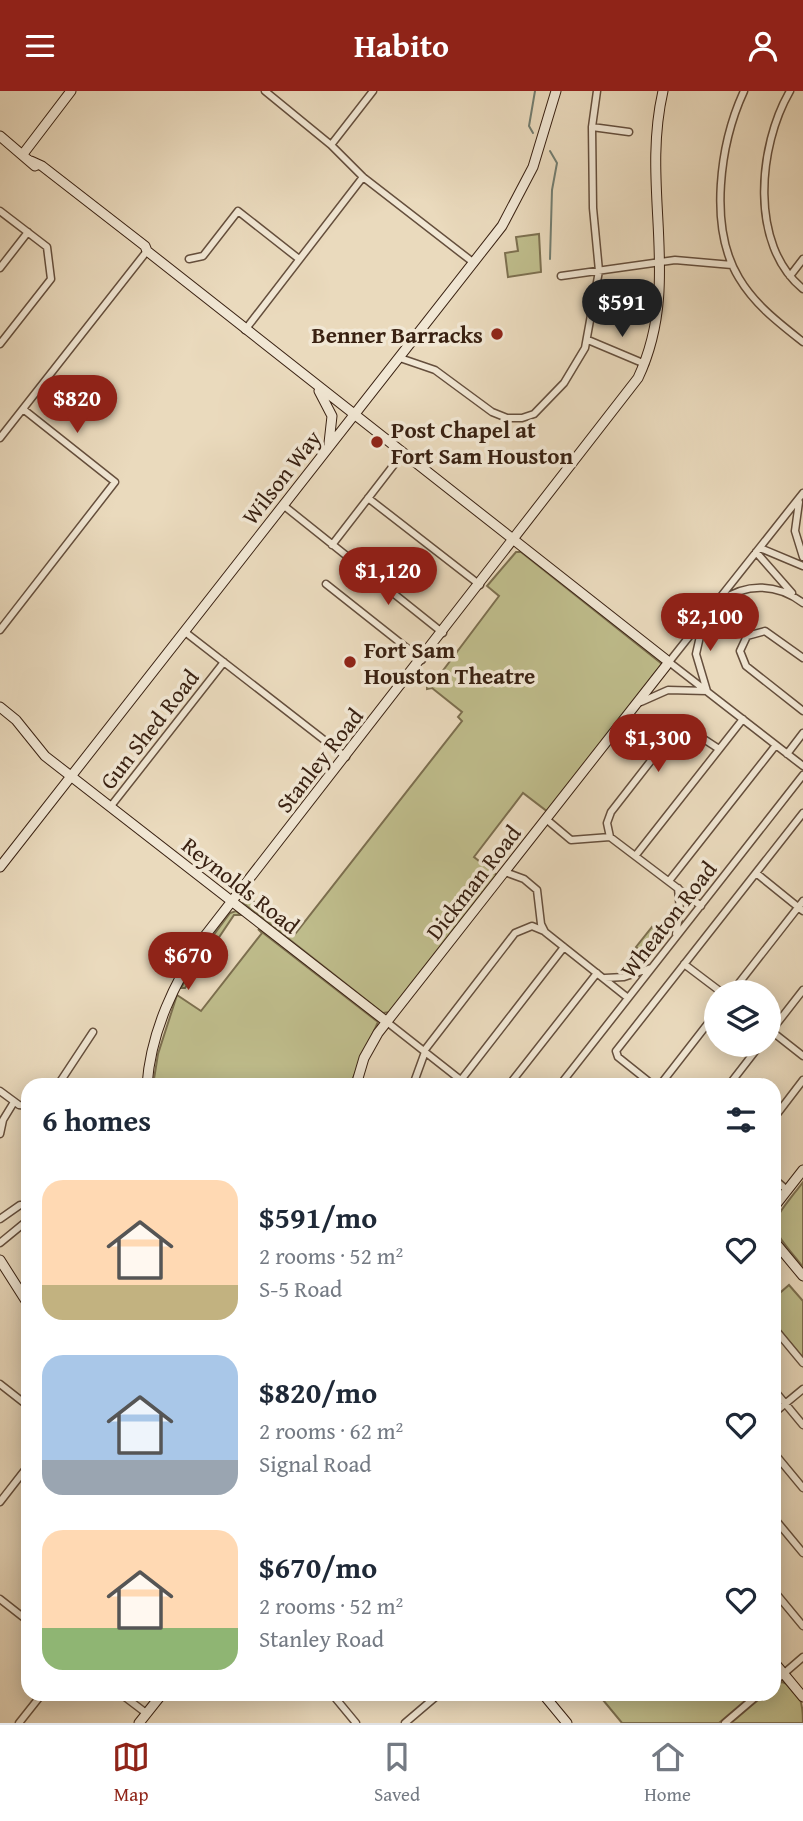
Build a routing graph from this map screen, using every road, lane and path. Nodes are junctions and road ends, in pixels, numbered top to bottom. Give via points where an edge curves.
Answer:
1 (71, 91) edge
2 (373, 91) edge
3 (556, 91) edge
4 (597, 91) edge
5 (663, 91) edge
6 (744, 91) edge
7 (790, 91) edge
8 (269, 92) edge
9 (592, 127) junction
10 (629, 132) dead end
11 (0, 136) edge
12 (331, 145) junction
13 (23, 154) junction
14 (363, 177) junction
15 (0, 211) edge
16 (28, 233) junction
17 (147, 251) junction
18 (189, 259) dead end
19 (299, 259) junction
20 (802, 261) edge
21 (660, 262) junction
22 (474, 263) junction
23 (732, 265) junction
24 (0, 268) edge
25 (600, 271) junction
26 (561, 276) dead end
27 (790, 276) junction
28 (803, 289) edge
29 (245, 330) junction
30 (588, 339) junction
31 (803, 342) edge
32 (0, 344) edge
33 (400, 358) junction
34 (645, 364) junction
35 (303, 375) junction
36 (23, 409) junction
37 (354, 415) junction
38 (3, 429) edge
39 (0, 438) edge
40 (327, 450) junction
41 (402, 453) junction
42 (803, 493) edge
43 (368, 498) junction
44 (283, 505) junction
45 (514, 540) junction
46 (332, 545) junction
47 (758, 550) junction
48 (803, 558) edge
49 (803, 566) edge
50 (326, 584) dead end
51 (480, 585) junction
52 (795, 597) junction
53 (803, 603) edge
54 (714, 606) junction
55 (707, 615) junction
56 (0, 630) edge
57 (185, 632) junction
58 (443, 633) junction
59 (803, 658) edge
60 (422, 660) junction
61 (224, 662) junction
62 (669, 662) junction
63 (707, 691) junction
64 (0, 707) edge
65 (632, 709) junction
66 (803, 711) edge
67 (743, 719) junction
68 (803, 733) edge
69 (776, 745) junction
70 (719, 749) junction
71 (787, 754) junction
72 (346, 757) junction
73 (803, 766) edge
74 (803, 775) edge
75 (71, 776) junction
76 (111, 806) junction
77 (803, 813) edge
78 (546, 819) junction
79 (610, 837) junction
80 (636, 855) junction
81 (0, 867) edge
82 (505, 872) junction
83 (755, 873) junction
84 (669, 881) junction
85 (678, 888) junction
86 (232, 902) junction
87 (701, 906) junction
88 (801, 906) edge
89 (545, 932) junction
90 (674, 939) junction
91 (564, 947) junction
92 (684, 964) junction
93 (651, 968) junction
94 (600, 975) junction
95 (705, 980) edge
96 (742, 980) edge
97 (803, 990) edge
98 (628, 997) junction
99 (781, 1017) edge
100 (387, 1023) junction
101 (704, 1028) edge
102 (93, 1032) dead end
103 (781, 1040) edge
104 (424, 1052) junction
105 (803, 1056) edge
106 (751, 1057) edge
107 (63, 1078) edge
108 (148, 1078) edge
109 (358, 1078) edge
110 (415, 1078) edge
111 (457, 1078) edge
112 (467, 1078) edge
113 (515, 1078) edge
114 (566, 1078) edge
115 (645, 1078) edge
116 (665, 1078) edge
117 (734, 1078) edge
118 (803, 1080) edge
119 (0, 1091) edge
120 (14, 1102) junction
121 (21, 1104) edge
122 (781, 1109) edge
123 (0, 1134) edge
124 (803, 1170) edge
125 (781, 1185) edge
126 (787, 1190) junction
127 (781, 1198) edge
128 (21, 1205) edge
129 (0, 1219) edge
130 (21, 1226) edge
131 (0, 1243) edge
132 (781, 1249) edge
133 (0, 1260) edge
134 (803, 1276) edge
135 (21, 1293) edge
136 (781, 1336) edge
137 (803, 1363) edge
138 (0, 1384) edge
139 (803, 1389) edge
140 (781, 1398) edge
141 (21, 1400) edge
142 (785, 1403) junction
143 (781, 1407) edge
144 (803, 1425) edge
145 (781, 1461) edge
146 (21, 1475) edge
147 (803, 1488) edge
148 (0, 1502) edge
149 (781, 1526) edge
150 (803, 1553) edge
151 (0, 1598) edge
152 (781, 1599) edge
153 (21, 1615) edge
154 (803, 1626) edge
155 (803, 1657) edge
156 (781, 1671) edge
157 (783, 1674) junction
158 (803, 1697) edge
159 (36, 1701) edge
160 (130, 1701) edge
161 (156, 1701) edge
162 (338, 1701) edge
163 (431, 1701) edge
164 (549, 1701) edge
165 (751, 1701) edge
166 (146, 1713) junction
167 (19, 1723) edge
168 (139, 1723) edge
169 (356, 1723) edge
170 (405, 1723) edge
171 (567, 1723) edge
172 (725, 1723) edge

1 - 13 street
2 - 12 street
3 - 22 street, Wilson Way via 533,167 502,226
4 - 9 street
5 - 21 street, Stanley Road via 654,159
6 - 23 street via 727,148 722,188 723,230
7 - 27 street via 772,136 764,202 768,235
8 - 12 street
9 - 10 street
9 - 25 street
11 - 13 street
12 - 14 street
13 - 17 street
14 - 19 street
14 - 22 street
15 - 16 street
16 - 24 street
16 - 32 street via 47,247 51,279
17 - 29 street
17 - 36 street
18 - 19 street via 203,255 238,211
19 - 29 street
20 - 27 street
21 - 23 street
21 - 25 street
21 - 34 street, Stanley Road via 659,311
22 - 33 street, Wilson Way
23 - 31 street via 758,304
25 - 26 street
25 - 30 street
27 - 28 street
29 - 35 street
30 - 33 street via 564,383 534,414 517,418 496,414 439,373
30 - 34 street
33 - 37 street, Wilson Way
34 - 45 street, Stanley Road via 631,390
35 - 37 street
35 - 40 street via 329,407 333,426
36 - 38 street
36 - 56 street via 115,482
37 - 40 street, Wilson Way
37 - 41 street
38 - 39 street
40 - 44 street, Wilson Way
41 - 43 street
41 - 45 street
42 - 47 street
42 - 48 street via 795,524
43 - 46 street
43 - 51 street
44 - 46 street
44 - 57 street, Wilson Way
45 - 51 street, Stanley Road
45 - 62 street
46 - 58 street
47 - 49 street
47 - 52 street
47 - 54 street
50 - 60 street
51 - 58 street, Stanley Road
52 - 53 street
52 - 54 street via 773,588 747,589
54 - 55 street
55 - 62 street
55 - 63 street via 696,654
57 - 61 street
57 - 75 street, Wilson Way
58 - 60 street, Stanley Road
59 - 66 street via 765,631 747,636 740,651 746,666
60 - 72 street, Stanley Road
61 - 72 street, Gun Shed Road
61 - 76 street, Gun Shed Road
62 - 63 street
62 - 65 street, Dickman Road
63 - 65 street, Dickman Road via 668,690
63 - 67 street
64 - 75 street, Reynolds Road
65 - 78 street, Dickman Road
67 - 69 street
67 - 70 street
68 - 71 street
69 - 71 street
69 - 84 street
70 - 79 street via 690,730 671,735 611,813 607,823
70 - 80 street
71 - 73 street
72 - 86 street, Stanley Road
74 - 87 street, Wheaton Road
75 - 76 street, Reynolds Road
75 - 81 street, Wilson Way
76 - 86 street, Reynolds Road
77 - 83 street
78 - 79 street via 571,840
78 - 82 street, Dickman Road
79 - 80 street
80 - 84 street
82 - 89 street via 537,890
82 - 100 street, Dickman Road
83 - 88 street
83 - 92 street
84 - 85 street
85 - 87 street
85 - 90 street via 680,910
86 - 100 street, Reynolds Road
86 - 108 street, Stanley Road via 204,937 171,993
87 - 90 street, Wheaton Road
88 - 96 street
89 - 91 street
89 - 104 street via 532,926 515,933
90 - 93 street, Wheaton Road
91 - 94 street
91 - 112 street
92 - 95 street
92 - 115 street via 617,1048 618,1056
93 - 94 street via 624,977
93 - 98 street, Wheaton Road
94 - 98 street
94 - 113 street
97 - 99 street
98 - 114 street, Wheaton Road
100 - 104 street, Reynolds Road
100 - 109 street, Dickman Road via 364,1058
101 - 116 street
102 - 107 street
103 - 105 street
104 - 110 street
104 - 111 street, Reynolds Road
106 - 117 street
118 - 122 street
119 - 120 street
120 - 121 street
120 - 123 street
124 - 126 street
125 - 126 street
126 - 127 street
128 - 129 street
130 - 131 street
132 - 134 street
133 - 135 street
136 - 137 street
138 - 141 street
139 - 142 street
140 - 142 street
142 - 143 street
142 - 144 street
145 - 147 street
146 - 148 street
149 - 150 street
151 - 153 street
152 - 154 street
155 - 157 street
156 - 157 street
157 - 158 street
159 - 167 street
160 - 166 street
161 - 166 street
162 - 169 street
163 - 170 street
164 - 171 street
165 - 172 street
166 - 168 street

